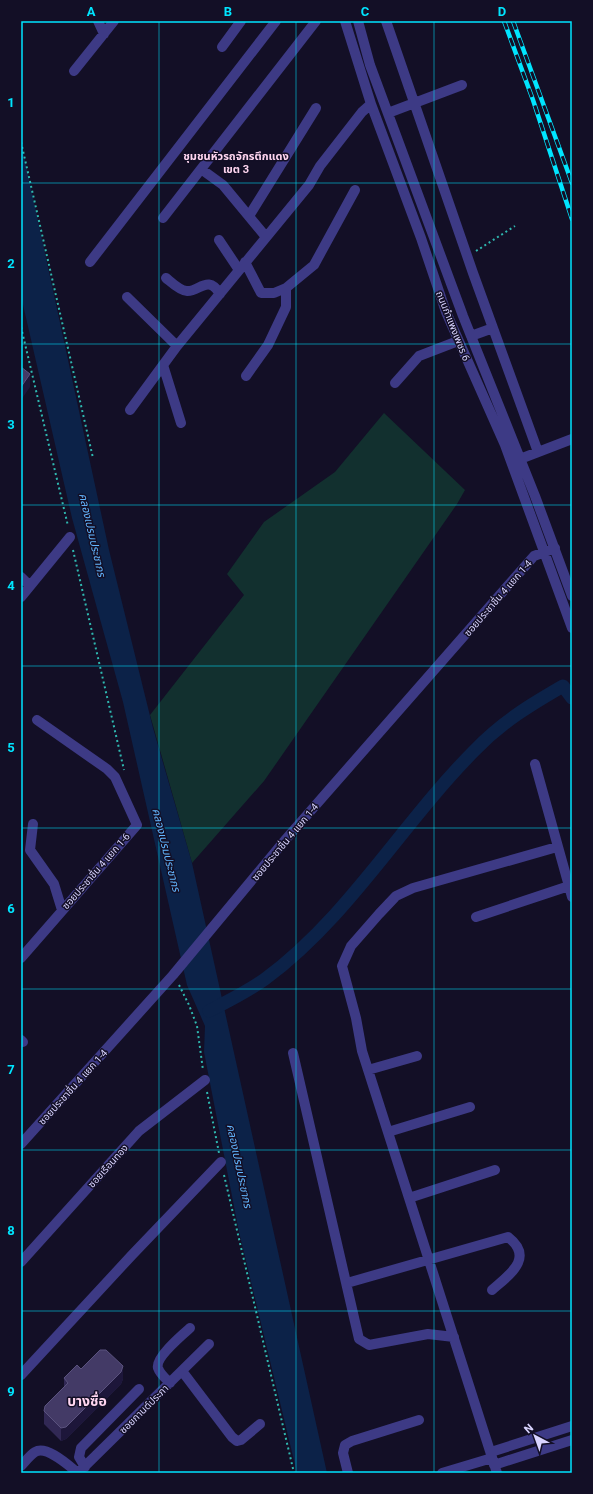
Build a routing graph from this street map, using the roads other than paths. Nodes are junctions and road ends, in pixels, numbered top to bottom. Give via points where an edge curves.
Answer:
1 (98, 21) edge
2 (114, 21) edge
3 (241, 21) edge
4 (276, 21) edge
5 (316, 21) edge
6 (344, 21) edge
7 (358, 21) edge
8 (386, 21) edge
9 (104, 34) junction
10 (222, 47) dead end
11 (74, 71) dead end
12 (462, 85) dead end
13 (413, 103) junction
14 (370, 104) junction
15 (316, 108) dead end
16 (388, 113) junction
17 (201, 169) junction
18 (355, 190) dead end
19 (248, 216) junction
20 (163, 218) dead end
21 (266, 237) junction
22 (218, 240) dead end
23 (90, 262) dead end
24 (242, 266) junction
25 (166, 278) dead end
26 (286, 288) junction
27 (220, 294) junction
28 (127, 297) dead end
29 (492, 328) junction
30 (471, 336) junction
31 (458, 341) junction
32 (177, 346) junction
33 (163, 365) junction
34 (246, 376) dead end
35 (395, 383) dead end
36 (130, 410) dead end
37 (181, 423) dead end
38 (572, 439) edge
39 (538, 452) junction
40 (520, 459) junction
41 (70, 537) road end
42 (555, 548) junction
43 (544, 551) junction
44 (21, 577) edge
45 (30, 586) junction
46 (572, 596) edge
47 (21, 597) edge
48 (572, 628) edge
49 (37, 720) dead end
50 (535, 764) dead end
51 (33, 824) dead end
52 (557, 847) junction
53 (569, 886) junction
54 (572, 897) edge
55 (62, 910) junction
56 (476, 917) dead end
57 (21, 958) edge
58 (293, 1053) dead end
59 (417, 1056) dead end
60 (368, 1070) junction
61 (205, 1080) road end
62 (470, 1107) dead end
63 (388, 1132) junction
64 (21, 1144) edge
65 (221, 1162) road end
66 (495, 1170) dead end
67 (409, 1198) junction
68 (429, 1260) junction
69 (21, 1262) edge
70 (347, 1283) junction
71 (492, 1290) dead end
72 (190, 1328) dead end
73 (454, 1337) junction
74 (209, 1344) dead end
75 (182, 1372) junction
76 (21, 1375) edge
77 (170, 1383) junction
78 (139, 1389) dead end
79 (420, 1420) dead end
80 (260, 1424) dead end
81 (572, 1426) edge
82 (572, 1440) edge
83 (494, 1462) edge
84 (21, 1466) edge
85 (80, 1471) edge
86 (348, 1473) edge
87 (442, 1473) edge

1 - 9 street
2 - 9 street
3 - 10 street
4 - 23 street
5 - 17 street
6 - 14 street, ถนนกำแพงเพชร 6
7 - 16 street, ถนนกำแพงเพชร 6 via 370,65
8 - 13 street
9 - 11 street
12 - 13 street
13 - 16 street
13 - 29 street
14 - 21 street
14 - 31 street, ถนนกำแพงเพชร 6
15 - 19 street
16 - 30 street, ถนนกำแพงเพชร 6
17 - 19 street via 223,185
17 - 20 street
18 - 26 street via 314,265
19 - 21 street
21 - 24 street
22 - 24 street
24 - 26 street via 261,293 274,293
24 - 27 street
25 - 27 street via 185,291 193,291 200,285 209,284
26 - 34 street via 286,307 268,345
27 - 32 street
28 - 32 street
29 - 30 street
29 - 39 street
30 - 40 street, ถนนกำแพงเพชร 6
31 - 35 street via 419,356
31 - 43 street, ถนนกำแพงเพชร 6 via 505,445
32 - 33 street
33 - 36 street
33 - 37 street
38 - 39 street
39 - 40 street
40 - 42 street, ถนนกำแพงเพชร 6
41 - 45 street
42 - 43 street, ซอยประชาชื่น 4 แยก 1-4
42 - 46 street, ถนนกำแพงเพชร 6
43 - 48 street, ถนนกำแพงเพชร 6
43 - 64 street, ซอยประชาชื่น 4 แยก 1-4 via 534,556 286,840 173,975
44 - 45 street
45 - 47 street
49 - 55 street, ซอยประชาชื่น 4 แยก 1-6 via 115,777 137,825
50 - 52 street
51 - 55 street via 30,850 54,884
52 - 53 street
52 - 60 street via 413,888 396,896 351,946 342,966
53 - 54 street
53 - 56 street
55 - 57 street, ซอยประชาชื่น 4 แยก 1-6
58 - 70 street
59 - 60 street
60 - 63 street
61 - 69 street, ซอยเรือนทอง via 139,1131
62 - 63 street
63 - 67 street
65 - 76 street
66 - 67 street
67 - 68 street
68 - 70 street
68 - 71 street via 508,1237 516,1243 521,1254 518,1265
68 - 73 street
70 - 73 street via 359,1339 363,1343 369,1345 428,1334
72 - 77 street via 157,1363 158,1370
73 - 83 street
74 - 75 street, ซอยกานต์ประภา
75 - 77 street, ซอยกานต์ประภา
75 - 80 street via 237,1441
77 - 85 street, ซอยกานต์ประภา
78 - 85 street via 81,1448
79 - 86 street via 345,1445 343,1453
81 - 83 street
82 - 83 street
83 - 87 street
84 - 85 street via 35,1452 40,1451 55,1456

